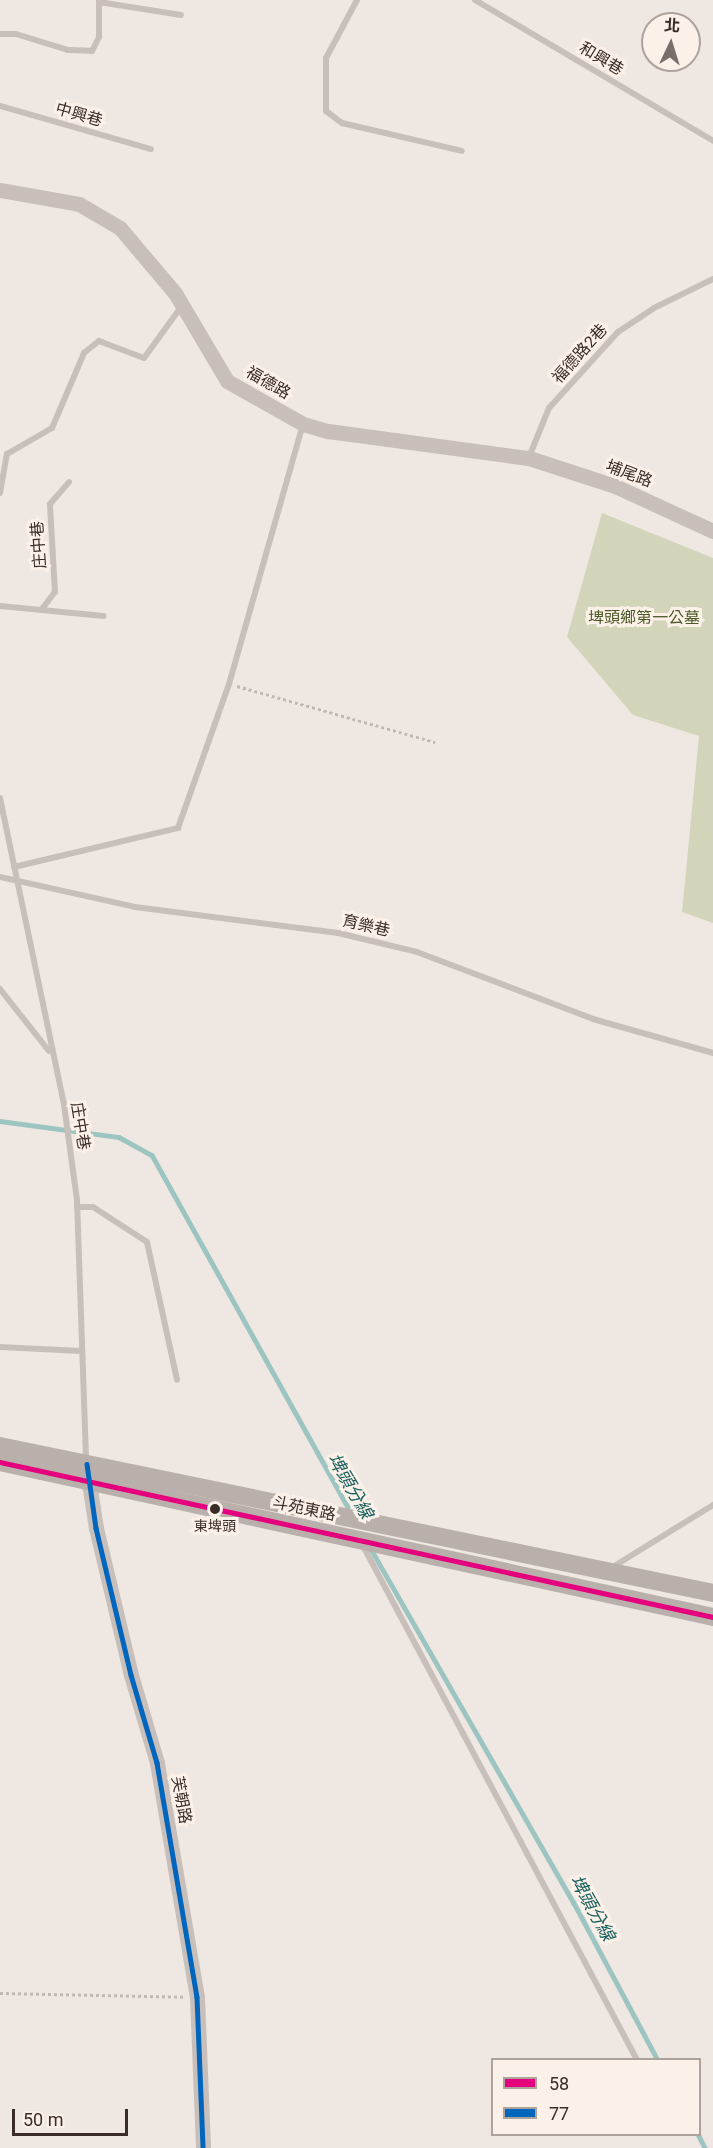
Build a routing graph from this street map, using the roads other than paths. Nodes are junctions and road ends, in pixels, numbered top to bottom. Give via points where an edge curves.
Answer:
1 (357, 0) edge
2 (474, 0) edge
3 (99, 1) edge
4 (181, 15) dead end
5 (0, 34) edge
6 (0, 106) edge
7 (713, 141) edge
8 (151, 149) dead end
9 (462, 151) dead end
10 (0, 190) edge
11 (713, 279) edge
12 (182, 305) junction
13 (303, 424) junction
14 (529, 458) junction
15 (69, 482) dead end
16 (0, 493) edge
17 (713, 531) edge
18 (0, 606) edge
19 (42, 609) junction
20 (104, 616) dead end
21 (0, 798) edge
22 (14, 867) junction
23 (0, 877) edge
24 (17, 878) junction
25 (0, 989) edge
26 (713, 1053) edge
27 (51, 1054) junction
28 (77, 1207) junction
29 (0, 1347) edge
30 (81, 1351) junction
31 (177, 1380) dead end
32 (0, 1446) edge
33 (0, 1462) edge
34 (87, 1472) junction
35 (713, 1506) edge
36 (357, 1537) junction
37 (607, 1570) junction
38 (713, 1593) edge
39 (713, 1617) edge
40 (636, 2058) edge
41 (203, 2148) edge

1 - 9 lane via 326,58 326,111 342,123
2 - 7 lane, 和興巷
3 - 4 lane
3 - 5 lane via 99,38 92,51 68,50 16,34
6 - 8 lane, 中興巷
10 - 12 street, 福德路 via 79,204 120,228
11 - 14 lane, 福德路2巷 via 654,308 618,332 549,408
12 - 13 street, 福德路 via 227,381
12 - 16 lane via 144,358 99,341 84,353 52,428 7,454
13 - 14 street, 福德路 via 328,431
13 - 22 lane via 229,684 178,828
14 - 17 street, 埔尾路 via 615,486
15 - 19 lane, 庄中巷 via 50,504 55,592
18 - 19 lane
19 - 20 lane
21 - 22 lane, 庄中巷
22 - 24 lane, 庄中巷
23 - 24 lane, 育樂巷
24 - 26 lane, 育樂巷 via 135,907 338,933 417,952 593,1019
24 - 27 lane, 庄中巷
25 - 27 lane
27 - 28 lane, 庄中巷 via 64,1105
28 - 30 lane, 庄中巷
28 - 31 lane via 93,1207 147,1242
29 - 30 lane
30 - 34 lane, 庄中巷
32 - 34 main road, 斗苑東路
33 - 34 main road, 斗苑東路
34 - 36 main road, 斗苑東路
34 - 37 main road, 斗苑東路
34 - 41 street, 芙朝路 via 131,1675 157,1763 197,1997
35 - 37 lane
36 - 39 main road, 斗苑東路
36 - 40 lane
37 - 38 main road, 斗苑東路

